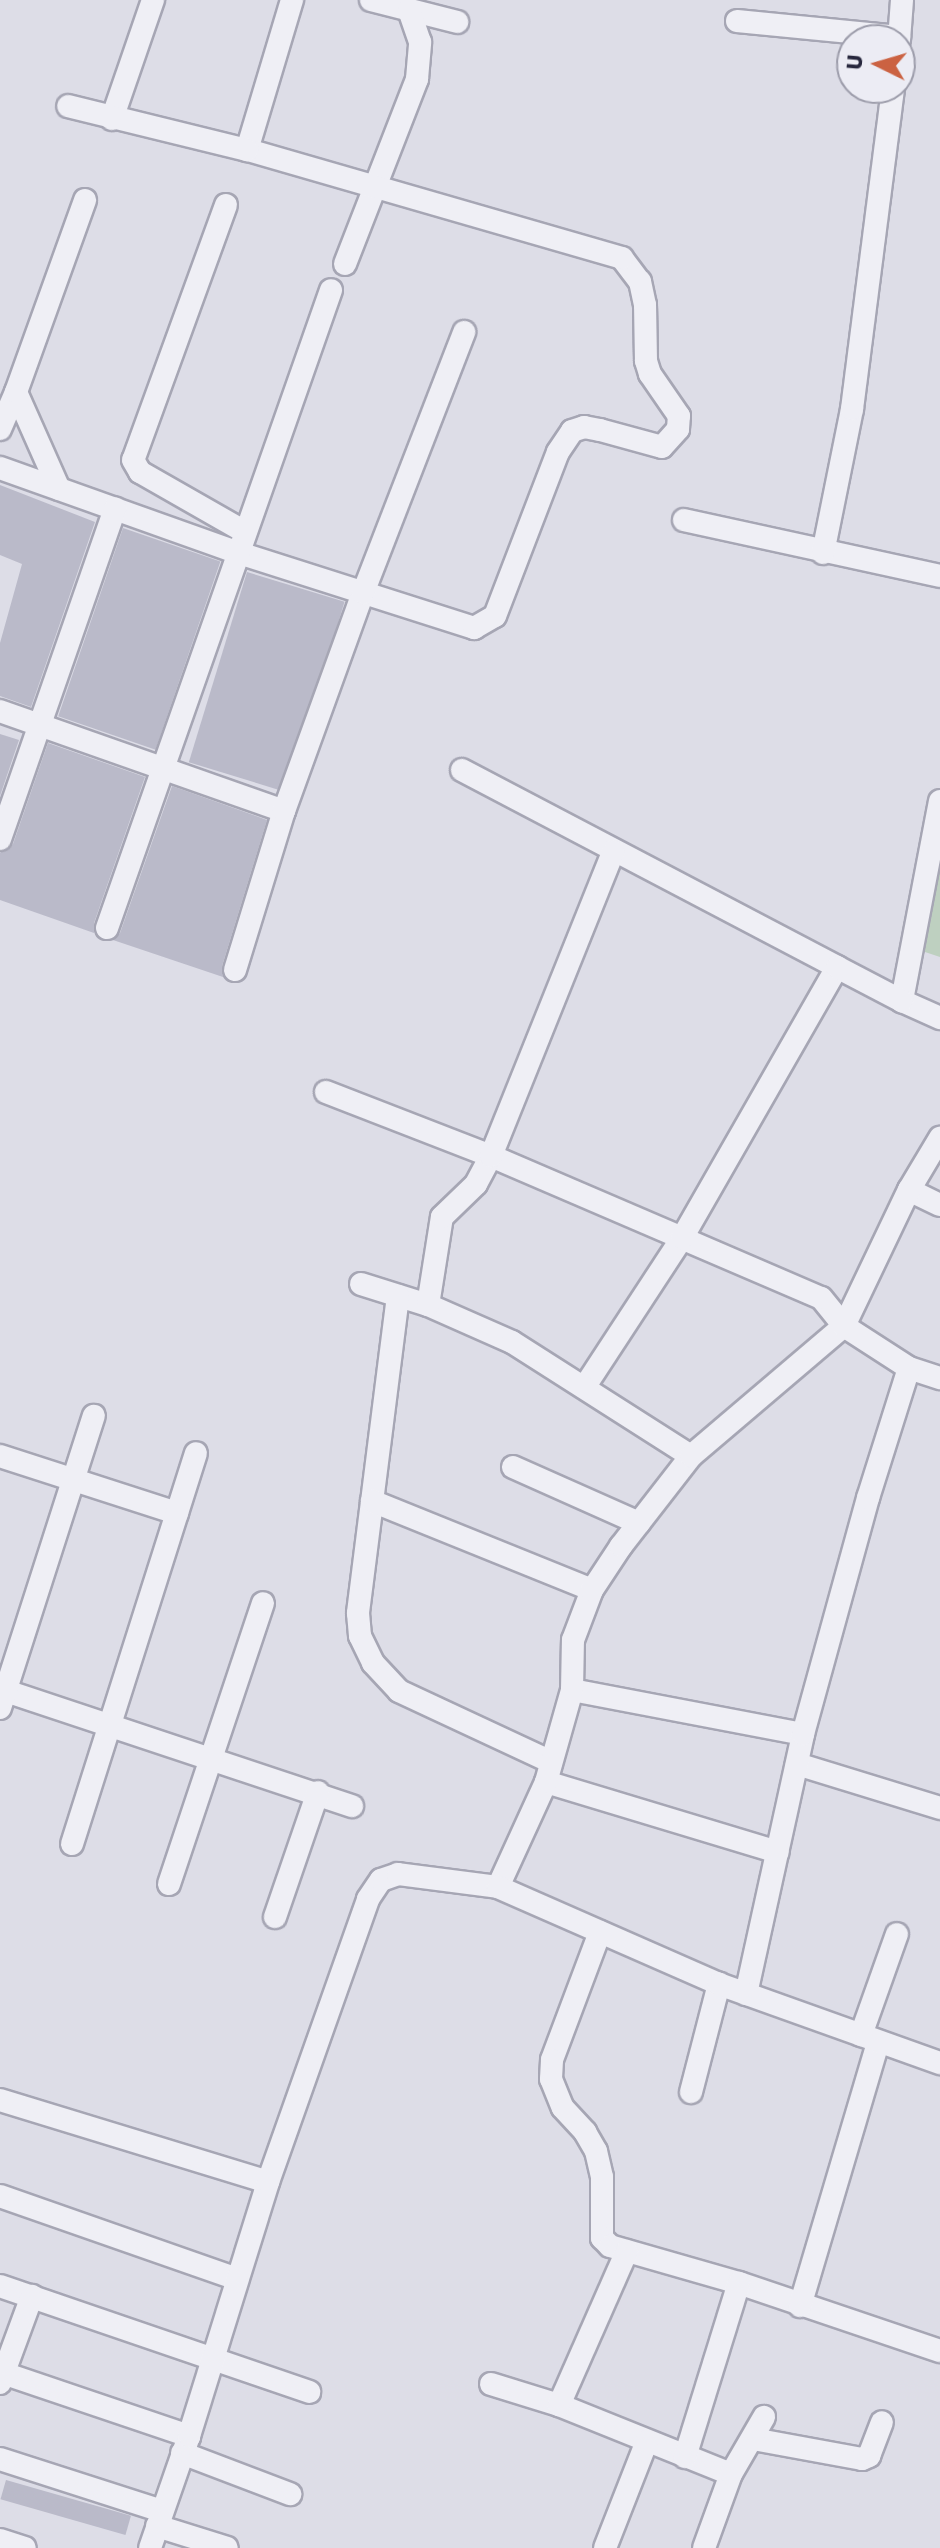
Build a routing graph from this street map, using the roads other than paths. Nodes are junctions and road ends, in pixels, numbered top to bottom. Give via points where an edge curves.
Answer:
1 (153, 0) edge
2 (292, 0) edge
3 (371, 0) edge
4 (902, 0) edge
5 (409, 10) junction
6 (737, 21) dead end
7 (457, 22) dead end
8 (900, 24) edge
9 (836, 31) edge
10 (891, 104) edge
11 (68, 106) dead end
12 (112, 119) junction
13 (247, 150) junction
14 (375, 186) junction
15 (85, 200) dead end
16 (226, 205) dead end
17 (345, 264) dead end
18 (331, 290) dead end
19 (464, 332) dead end
20 (16, 392) junction
21 (0, 429) edge
22 (0, 468) edge
23 (59, 489) junction
24 (115, 508) junction
25 (684, 520) dead end
26 (242, 543) junction
27 (823, 553) junction
28 (940, 576) edge
29 (363, 593) junction
30 (0, 711) edge
31 (39, 723) junction
32 (163, 767) junction
33 (462, 770) dead end
34 (940, 801) edge
35 (284, 811) junction
36 (0, 839) edge
37 (613, 852) junction
38 (107, 928) dead end
39 (837, 967) junction
40 (235, 970) dead end
41 (902, 1001) junction
42 (940, 1018) edge
43 (326, 1092) dead end
44 (940, 1138) edge
45 (491, 1156) junction
46 (909, 1190) junction
47 (940, 1205) edge
48 (682, 1238) junction
49 (361, 1284) dead end
50 (398, 1296) junction
51 (428, 1305) junction
52 (844, 1326) junction
53 (909, 1368) junction
54 (940, 1378) edge
55 (585, 1386) junction
56 (94, 1416) dead end
57 (196, 1453) dead end
58 (0, 1456) edge
59 (691, 1456) junction
60 (513, 1467) dead end
61 (74, 1480) junction
62 (372, 1501) junction
63 (177, 1513) junction
64 (639, 1523) junction
65 (592, 1590) junction
66 (263, 1603) dead end
67 (572, 1690) junction
68 (2, 1696) edge
69 (110, 1726) junction
70 (803, 1734) junction
71 (211, 1758) junction
72 (797, 1764) junction
73 (549, 1772) junction
74 (318, 1792) junction
75 (352, 1806) dead end
76 (940, 1808) edge
77 (72, 1844) dead end
78 (778, 1852) junction
79 (169, 1884) dead end
80 (481, 1884) junction
81 (275, 1917) dead end
82 (600, 1932) junction
83 (897, 1934) dead end
84 (719, 1984) junction
85 (746, 1994) junction
86 (870, 2038) junction
87 (940, 2062) edge
88 (691, 2092) dead end
89 (0, 2100) edge
90 (268, 2182) junction
91 (0, 2196) edge
92 (627, 2251) junction
93 (237, 2279) junction
94 (739, 2283) junction
95 (0, 2286) edge
96 (32, 2296) junction
97 (800, 2306) junction
98 (940, 2351) edge
99 (212, 2356) junction
100 (1, 2376) edge
101 (491, 2384) dead end
102 (309, 2392) dead end
103 (559, 2405) junction
104 (764, 2417) dead end
105 (882, 2422) dead end
106 (753, 2439) junction
107 (647, 2441) junction
108 (186, 2444) junction
109 (685, 2457) junction
110 (0, 2459) edge
111 (731, 2474) junction
112 (290, 2494) dead end
113 (160, 2518) junction
114 (0, 2540) edge
115 (25, 2548) edge
116 (150, 2548) edge
117 (227, 2548) edge
118 (605, 2548) edge
119 (704, 2548) edge

1 - 12 street
2 - 13 street
3 - 5 street
4 - 8 street
5 - 7 street
5 - 14 street via 417,26 421,62
6 - 9 street
10 - 27 street via 852,409
11 - 12 street
12 - 13 street
13 - 14 street
14 - 17 street
14 - 29 street via 613,254 630,265 645,305 650,374 679,416 678,429 662,447 579,428 565,438 491,621 463,627
15 - 20 street
16 - 26 street via 133,460 140,472
18 - 26 street
19 - 29 street
20 - 21 street
20 - 23 street
22 - 23 street
23 - 24 street
24 - 26 street
24 - 31 street
25 - 27 street
26 - 29 street
26 - 32 street
27 - 28 street
29 - 35 street
30 - 31 street
31 - 32 street
31 - 36 street
32 - 35 street
32 - 38 street
33 - 37 street
34 - 41 street
35 - 40 street
37 - 39 street
37 - 45 street
39 - 41 street
39 - 48 street
41 - 42 street
43 - 45 street
44 - 46 street
45 - 48 street
45 - 51 street via 476,1184 442,1217
46 - 47 street
46 - 52 street
48 - 52 street via 821,1298
48 - 55 street
49 - 50 street
50 - 51 street
50 - 62 street
51 - 55 street via 512,1342
52 - 53 street
52 - 59 street
53 - 54 street
53 - 70 street
55 - 59 street
56 - 61 street
57 - 63 street
58 - 61 street
59 - 64 street
60 - 64 street
61 - 63 street
61 - 68 street
62 - 65 street
62 - 73 street via 358,1624 373,1663 409,1697
63 - 69 street
64 - 65 street
65 - 67 street via 573,1640
66 - 71 street
67 - 70 street
67 - 73 street
68 - 69 street
69 - 71 street
69 - 77 street
70 - 72 street
71 - 74 street
71 - 79 street
72 - 76 street
72 - 78 street
73 - 78 street
73 - 80 street
74 - 75 street
74 - 81 street
78 - 85 street
80 - 82 street
80 - 90 street via 398,1874 373,1887
82 - 84 street
82 - 92 street via 552,2060 551,2079 563,2108 596,2151 602,2177 602,2238
83 - 86 street
84 - 85 street
84 - 88 street
85 - 86 street
86 - 87 street
86 - 97 street
89 - 90 street
90 - 93 street
91 - 93 street
92 - 94 street
92 - 103 street
93 - 99 street
94 - 97 street
94 - 109 street
95 - 96 street
96 - 99 street
96 - 100 street
97 - 98 street
99 - 102 street
99 - 108 street
100 - 108 street
101 - 103 street
103 - 107 street
104 - 106 street
105 - 106 street via 869,2456 862,2459
106 - 111 street
107 - 109 street
107 - 118 street
108 - 112 street
108 - 113 street
109 - 111 street
110 - 113 street
111 - 119 street
113 - 116 street
113 - 117 street
114 - 115 street

